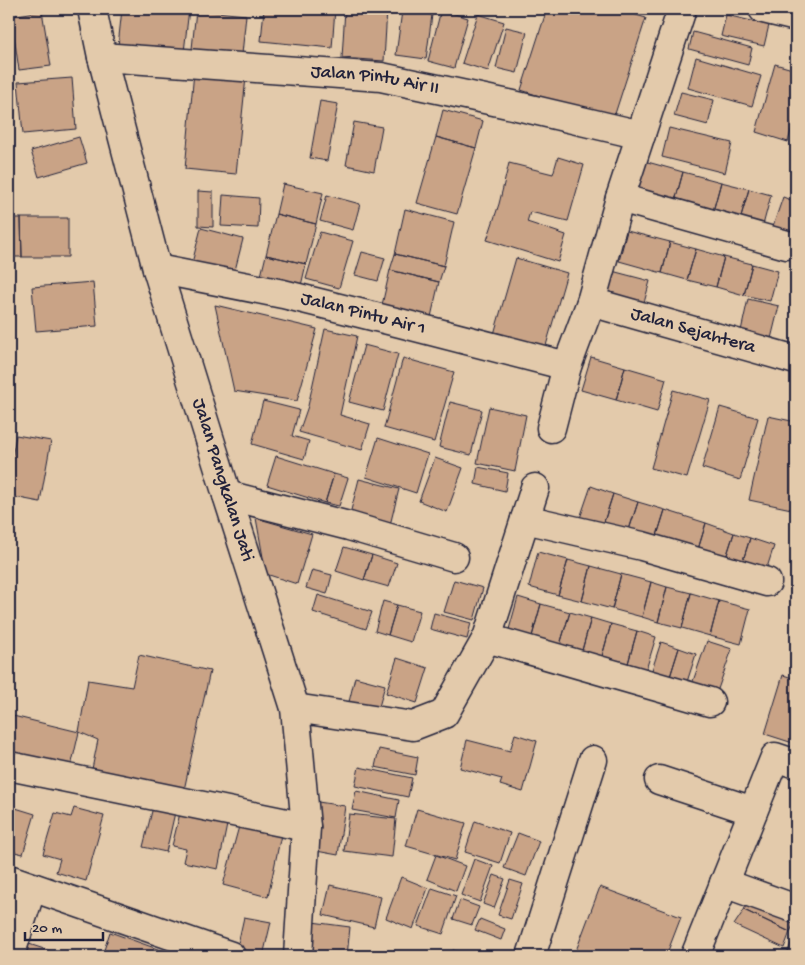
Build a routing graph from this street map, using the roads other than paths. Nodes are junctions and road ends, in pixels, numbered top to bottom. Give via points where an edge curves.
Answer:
1 (92, 9) edge
2 (682, 9) edge
3 (763, 9) edge
4 (796, 17) edge
5 (102, 57) junction
6 (641, 135) junction
7 (620, 198) junction
8 (786, 245) dead end
9 (157, 269) junction
10 (591, 302) junction
11 (796, 360) edge
12 (567, 366) junction
13 (551, 428) dead end
14 (535, 488) dead end
15 (227, 495) junction
16 (525, 519) junction
17 (454, 556) dead end
18 (766, 582) dead end
19 (487, 638) junction
20 (710, 702) dead end
21 (295, 708) junction
22 (593, 760) dead end
23 (796, 764) edge
24 (9, 766) edge
25 (659, 780) dead end
26 (753, 811) junction
27 (306, 827) junction
28 (20, 883) edge
29 (724, 883) junction
30 (796, 909) edge
31 (10, 956) edge
32 (231, 956) edge
33 (298, 956) edge
34 (531, 956) edge
35 (695, 956) edge

1 - 5 street, Jalan Pangkalan Jati
2 - 6 street
3 - 4 street
5 - 6 street, Jalan Pintu Air II via 381,77
5 - 9 street, Jalan Pangkalan Jati
6 - 7 street
7 - 8 street
7 - 10 street
9 - 12 street, Jalan Pintu Air 1 via 302,299
9 - 15 street, Jalan Pangkalan Jati
10 - 11 street, Jalan Sejahtera
10 - 12 street
12 - 13 street
14 - 16 street
15 - 17 street
15 - 21 street, Jalan Pangkalan Jati
16 - 18 street via 642,546
16 - 19 street
19 - 20 street
19 - 21 street via 444,714 413,726
21 - 27 street, Jalan Pangkalan Jati
22 - 34 street
23 - 26 street via 775,757
24 - 27 street
25 - 26 street
26 - 29 street
27 - 33 street, Jalan Pangkalan Jati
28 - 31 street
28 - 32 street
29 - 30 street
29 - 35 street

